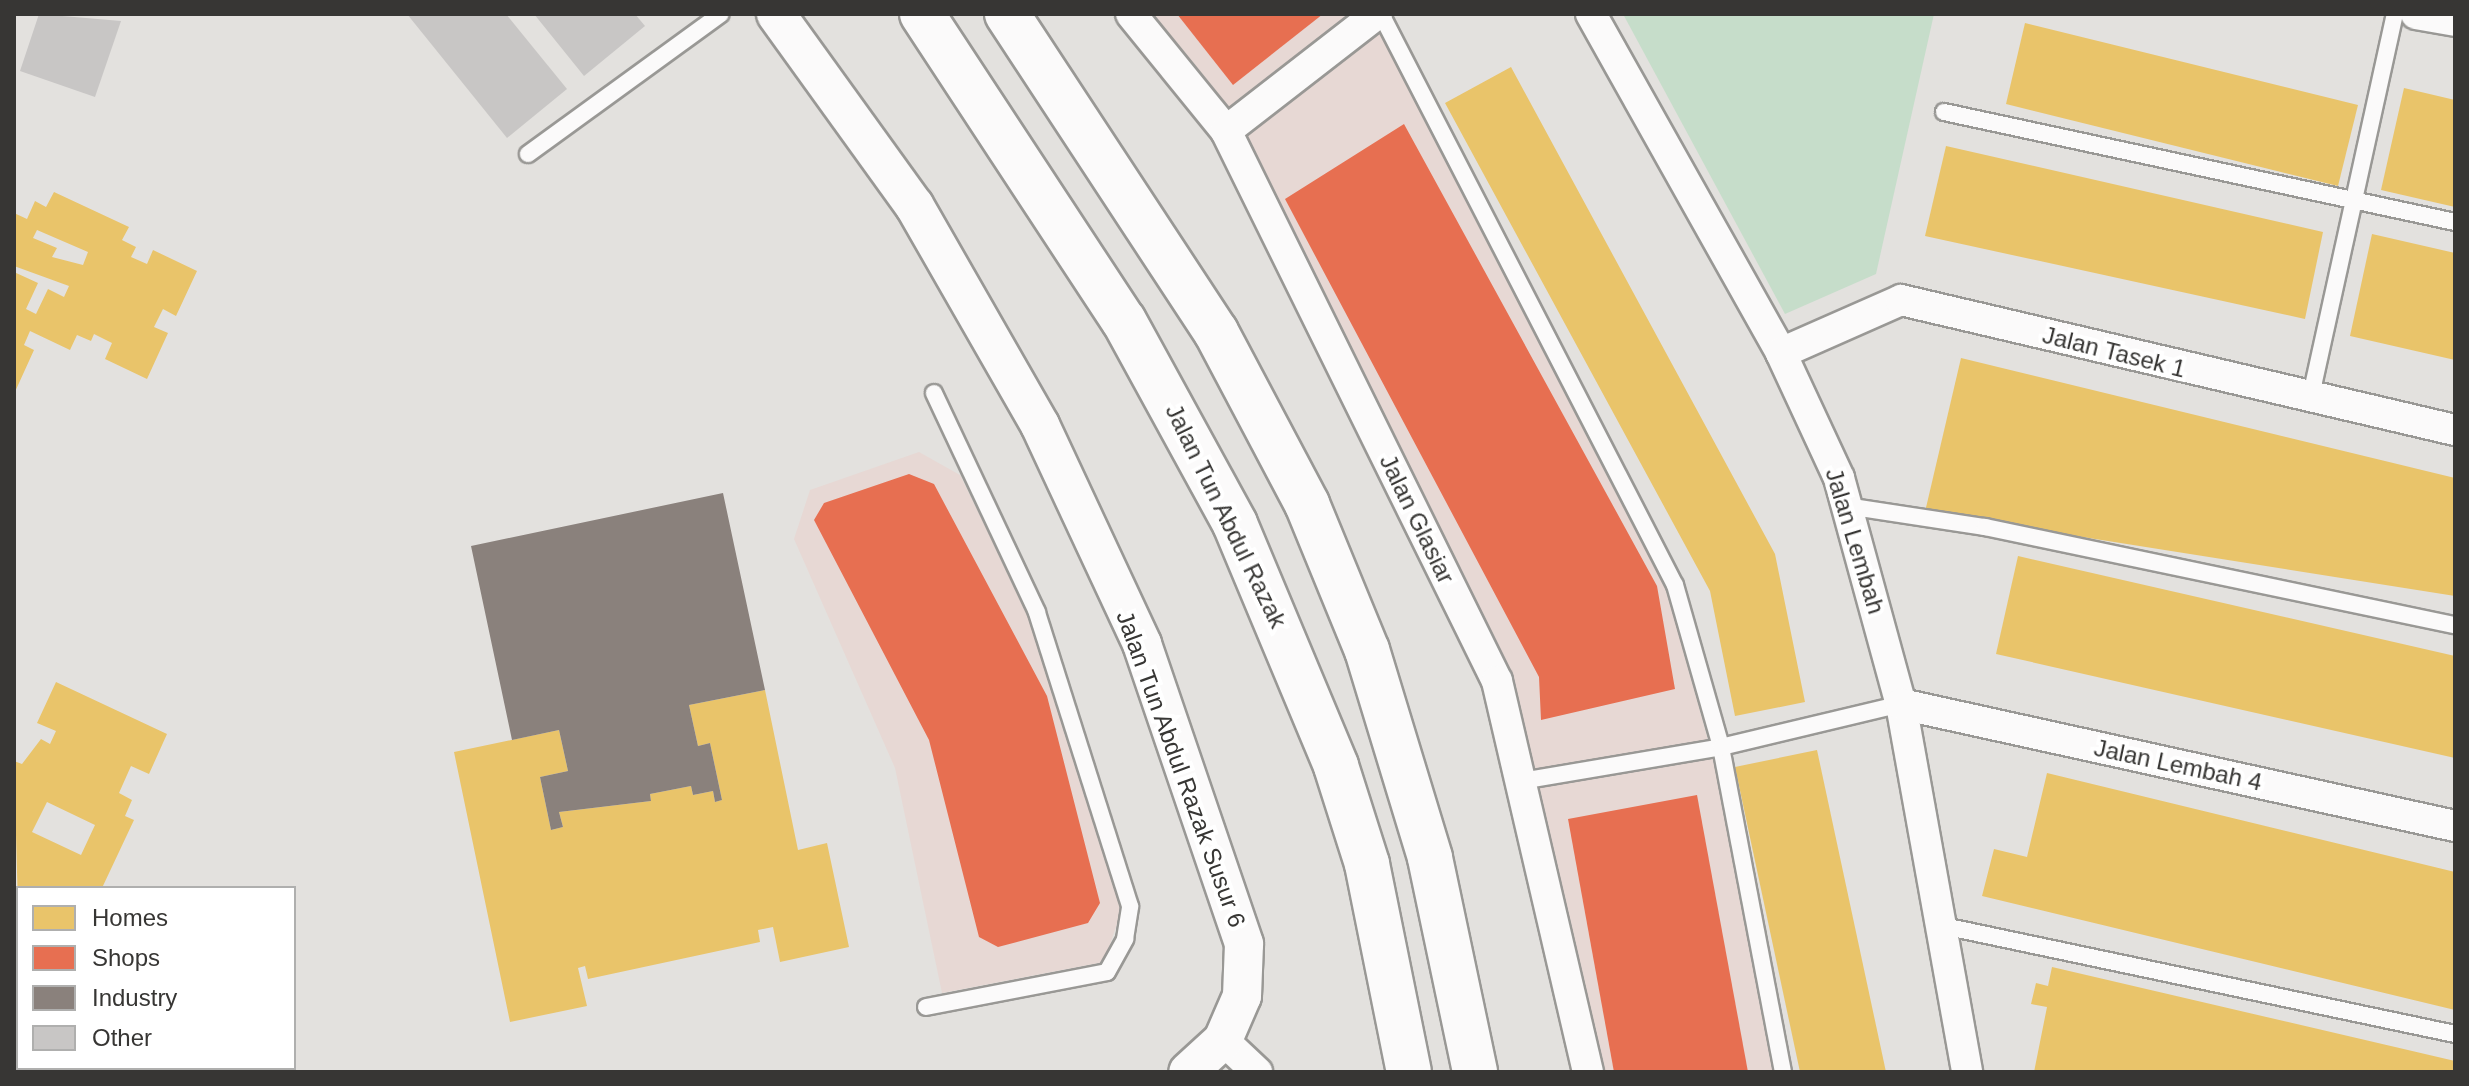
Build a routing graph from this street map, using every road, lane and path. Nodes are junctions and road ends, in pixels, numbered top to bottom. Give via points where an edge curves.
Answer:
1 (721, 14) edge
2 (776, 14) edge
3 (922, 14) edge
4 (1007, 14) edge
5 (1131, 14) edge
6 (1379, 14) edge
7 (1591, 14) edge
8 (2395, 14) edge
9 (2416, 14) edge
10 (2455, 21) edge
11 (1944, 112) dead end
12 (1226, 131) junction
13 (528, 154) dead end
14 (2357, 198) junction
15 (2455, 222) edge
16 (1781, 353) junction
17 (934, 393) dead end
18 (2310, 400) junction
19 (2455, 430) edge
20 (1847, 506) junction
21 (2455, 625) edge
22 (1901, 704) junction
23 (1721, 747) junction
24 (1521, 781) junction
25 (2455, 826) edge
26 (1939, 925) junction
27 (926, 1007) dead end
28 (2455, 1034) edge
29 (1223, 1040) junction
30 (1188, 1072) edge
31 (1257, 1072) edge
32 (1409, 1072) edge
33 (1475, 1072) edge
34 (1588, 1072) edge
35 (1783, 1072) edge
36 (1967, 1072) edge

1 - 13 lane
2 - 29 street, Jalan Tun Abdul Razak Susur 6 via 914,205 1040,425 1142,644 1244,944 1242,996
3 - 32 highway, Jalan Tun Abdul Razak via 1124,321 1235,524 1309,692 1363,850
4 - 33 highway via 1216,332 1307,504 1367,650 1430,858
5 - 12 street, Jalan Glasiar
6 - 12 street
6 - 23 lane via 1675,585
7 - 16 street, Jalan Lembah
8 - 14 lane
9 - 10 street
11 - 14 lane
12 - 24 street, Jalan Glasiar via 1497,681
14 - 15 lane
14 - 18 lane
16 - 18 street, Jalan Tasek 1 via 1901,300
16 - 20 street, Jalan Lembah
17 - 27 lane via 1037,612 1130,906 1125,939 1107,972
18 - 19 street, Jalan Tasek 1
20 - 21 lane via 1985,527
20 - 22 street, Jalan Lembah
22 - 23 lane
22 - 25 street, Jalan Lembah 4
22 - 26 street, Jalan Lembah
23 - 24 lane
23 - 35 lane
24 - 34 street, Jalan Glasiar
26 - 28 lane
26 - 36 street, Jalan Lembah
29 - 30 street
29 - 31 street

